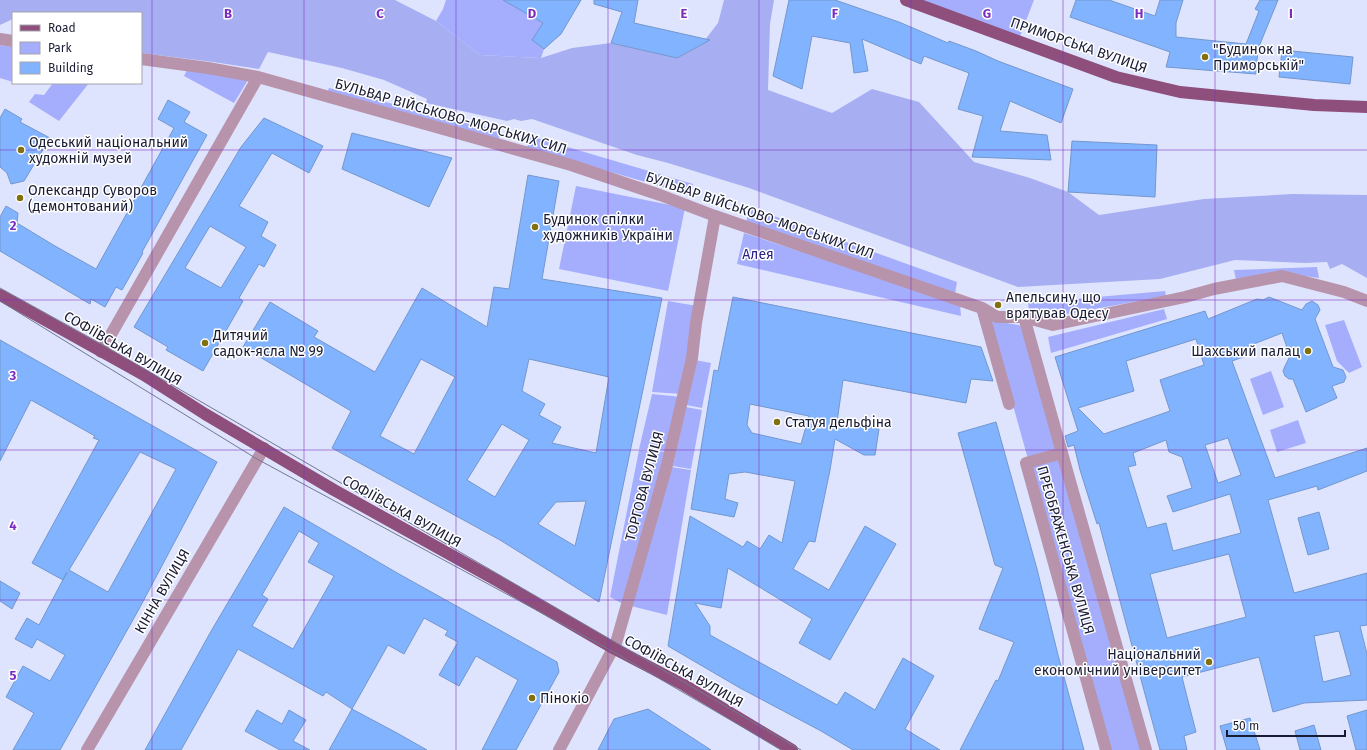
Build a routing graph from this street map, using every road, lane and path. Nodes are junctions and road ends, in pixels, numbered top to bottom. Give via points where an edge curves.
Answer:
1 (906, 0) edge
2 (0, 39) edge
3 (12, 41) edge
4 (142, 59) edge
5 (258, 77) junction
6 (1367, 107) edge
7 (715, 216) junction
8 (0, 295) edge
9 (1367, 300) edge
10 (982, 308) junction
11 (1024, 317) junction
12 (101, 352) junction
13 (1009, 404) dead end
14 (264, 448) junction
15 (1062, 453) junction
16 (615, 645) junction
17 (87, 750) edge
18 (559, 750) edge
19 (792, 750) edge
20 (1106, 750) edge
21 (1146, 750) edge

1 - 6 main road, ПРИМОРСЬКА ВУЛИЦЯ via 1116,77 1171,90 1314,105
2 - 3 street
4 - 5 street, БУЛЬВАР ВІЙСЬКОВО-МОРСЬКИХ СИЛ
5 - 7 street, БУЛЬВАР ВІЙСЬКОВО-МОРСЬКИХ СИЛ via 571,165
5 - 12 street
7 - 10 street, БУЛЬВАР ВІЙСЬКОВО-МОРСЬКИХ СИЛ
7 - 16 street, ТОРГОВА ВУЛИЦЯ via 692,358 668,465
8 - 12 main road, СОФІЇВСЬКА ВУЛИЦЯ
9 - 11 street, БУЛЬВАР ВІЙСЬКОВО-МОРСЬКИХ СИЛ via 1282,276 1052,325
10 - 11 street, БУЛЬВАР ВІЙСЬКОВО-МОРСЬКИХ СИЛ via 997,317
10 - 13 street
11 - 15 street, ПРЕОБРАЖЕНСЬКА ВУЛИЦЯ
12 - 14 main road, СОФІЇВСЬКА ВУЛИЦЯ via 144,375
14 - 16 main road, СОФІЇВСЬКА ВУЛИЦЯ via 334,490
14 - 17 street, КІННА ВУЛИЦЯ
15 - 20 street, ПРЕОБРАЖЕНСЬКА ВУЛИЦЯ via 1026,463
15 - 21 street, ПРЕОБРАЖЕНСЬКА ВУЛИЦЯ
16 - 18 street, ТОРГОВА ВУЛИЦЯ
16 - 19 main road, СОФІЇВСЬКА ВУЛИЦЯ

